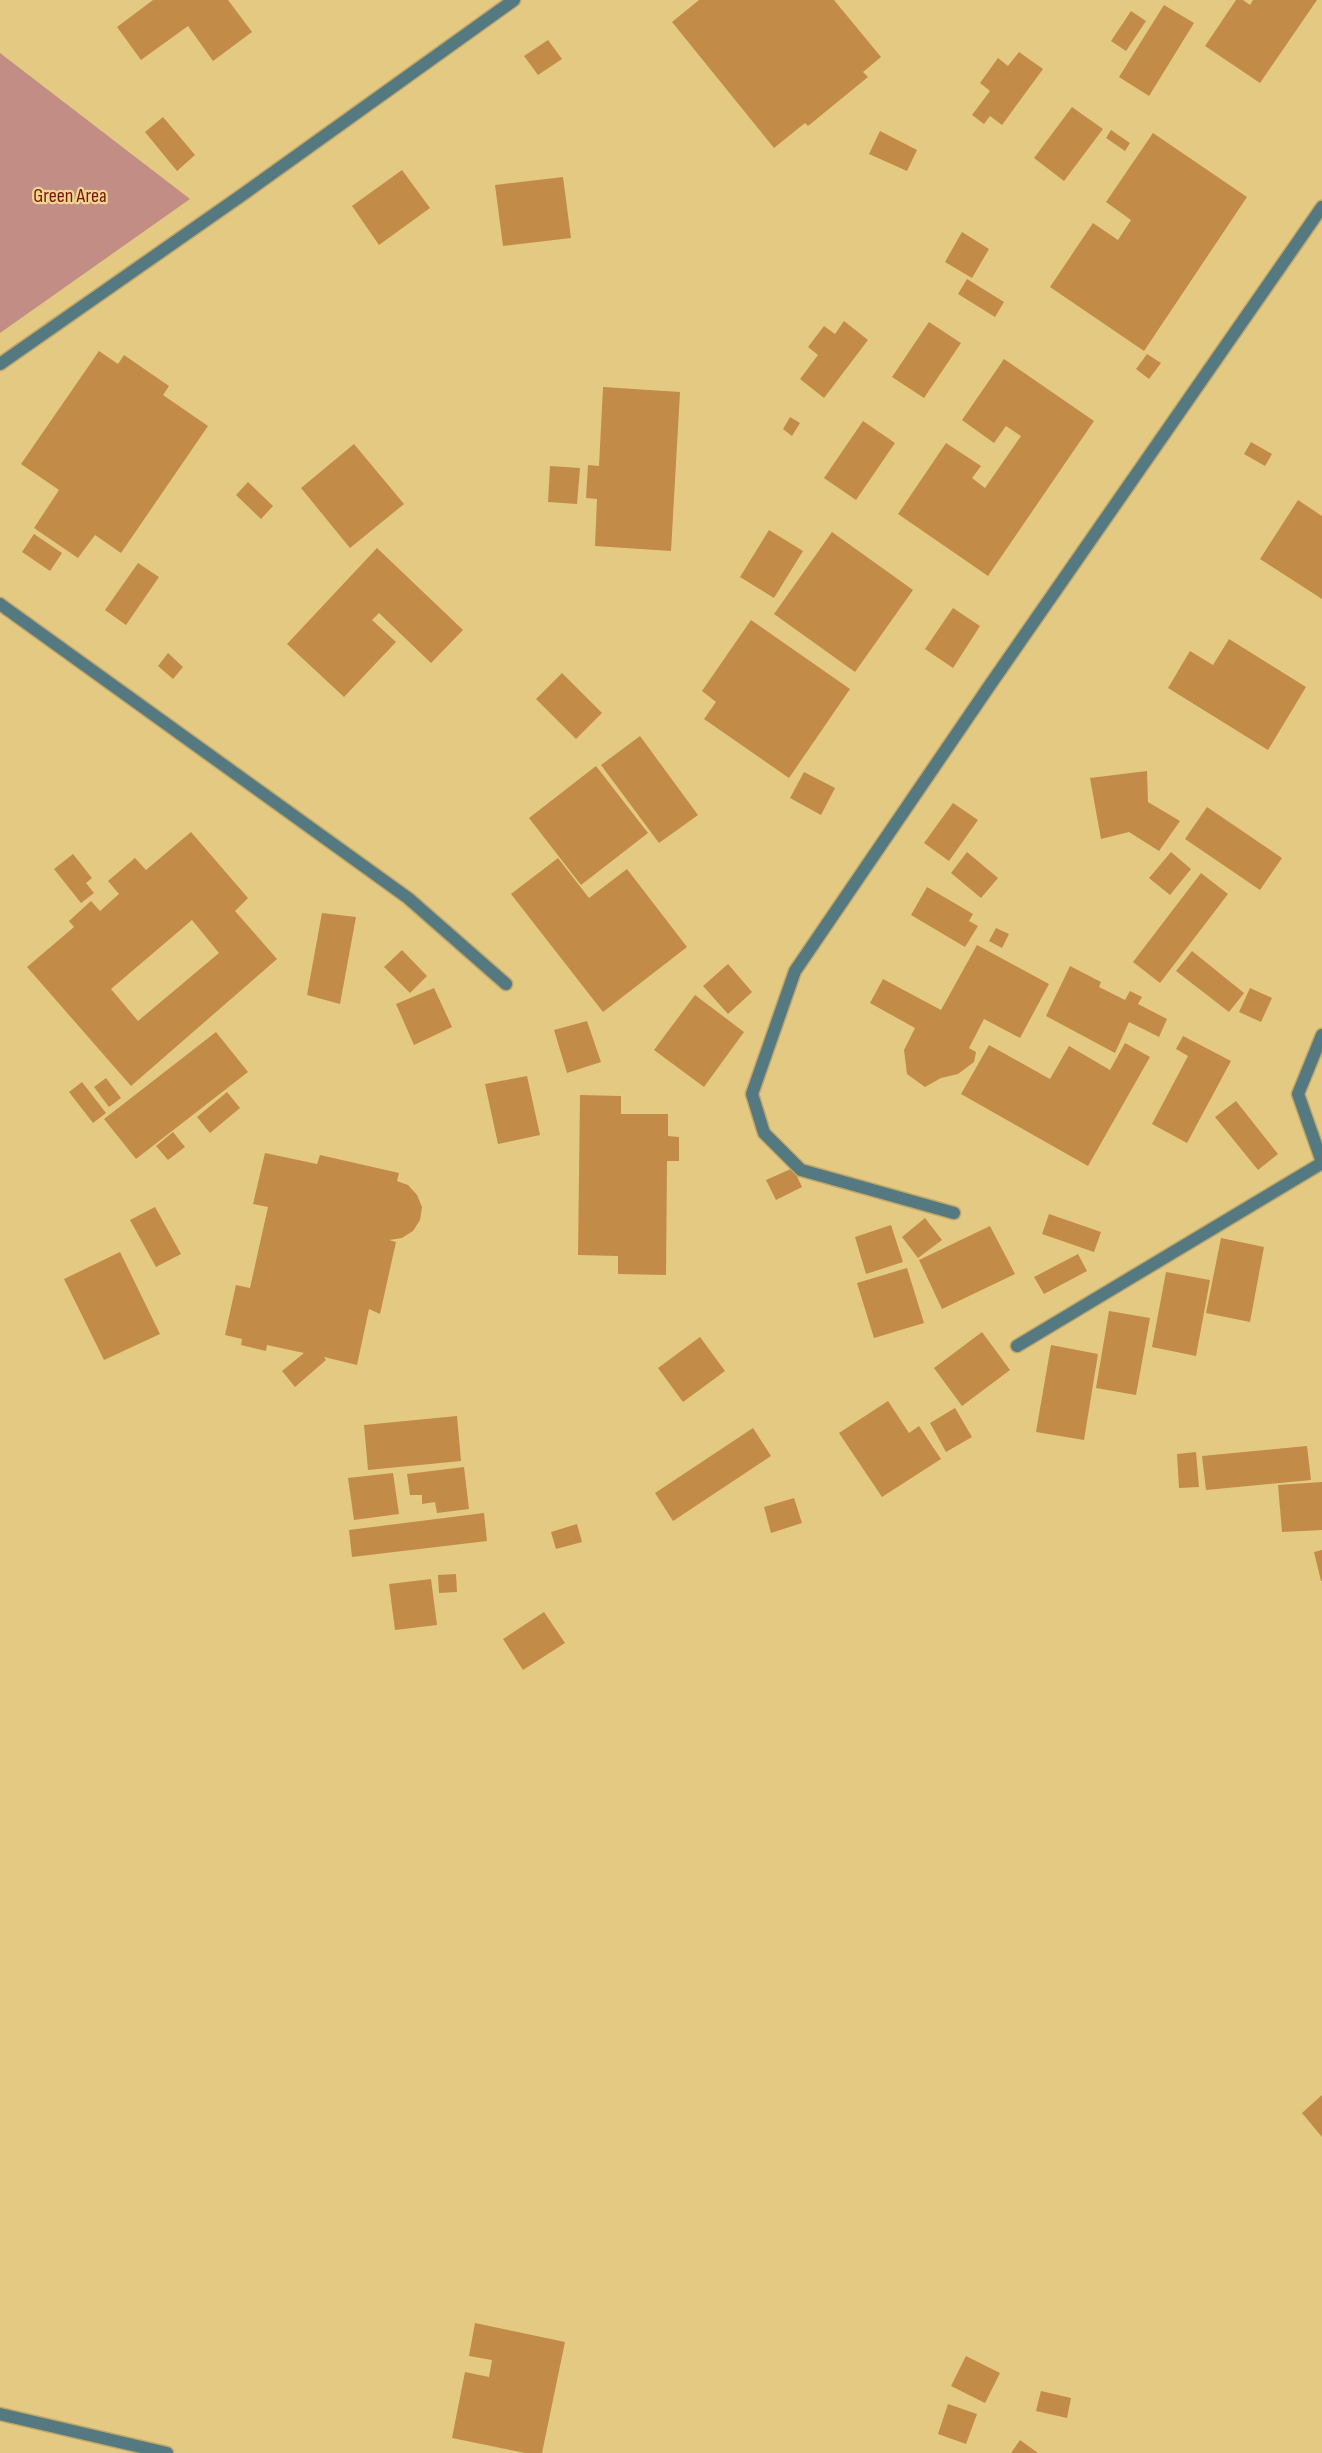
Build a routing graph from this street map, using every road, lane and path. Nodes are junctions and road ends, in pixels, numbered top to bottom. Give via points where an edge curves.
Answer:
1 (514, 0) edge
2 (1322, 207) edge
3 (0, 364) edge
4 (0, 604) edge
5 (506, 984) dead end
6 (1322, 1035) edge
7 (1322, 1162) edge
8 (954, 1213) dead end
9 (1017, 1346) dead end
10 (0, 2414) edge
11 (167, 2453) edge

1 - 3 street
2 - 8 street via 795,971 752,1094 764,1133 801,1170
4 - 5 street via 408,898
6 - 7 street via 1298,1094
7 - 9 street
10 - 11 street

